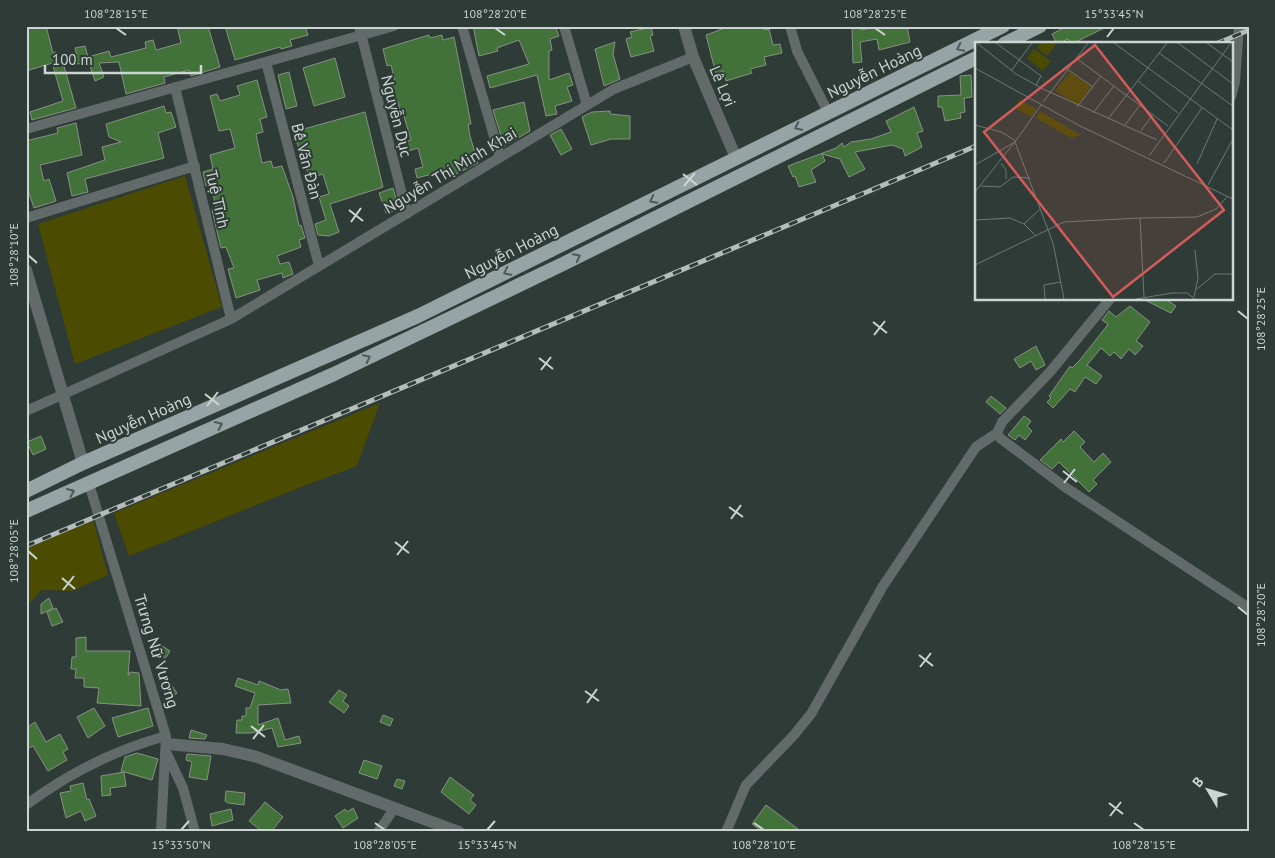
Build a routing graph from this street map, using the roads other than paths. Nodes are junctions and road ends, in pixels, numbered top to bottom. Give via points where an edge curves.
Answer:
1 (394, 26) edge
2 (462, 26) edge
3 (564, 26) edge
4 (684, 26) edge
5 (790, 26) edge
6 (1003, 26) edge
7 (1040, 26) edge
8 (1239, 26) edge
9 (360, 31) edge
10 (992, 38) edge
11 (1008, 42) edge
12 (975, 46) edge
13 (693, 57) junction
14 (975, 58) edge
15 (266, 62) junction
16 (175, 88) junction
17 (1232, 93) edge
18 (586, 105) junction
19 (828, 112) junction
20 (26, 129) edge
21 (500, 157) junction
22 (736, 158) junction
23 (195, 166) junction
24 (406, 214) junction
25 (26, 218) edge
26 (320, 266) junction
27 (26, 270) edge
28 (1109, 300) edge
29 (231, 319) junction
30 (64, 394) junction
31 (26, 411) edge
32 (997, 433) junction
33 (83, 463) junction
34 (89, 484) junction
35 (26, 490) edge
36 (26, 512) edge
37 (1249, 608) edge
38 (166, 745) junction
39 (26, 805) edge
40 (394, 809) junction
41 (161, 832) edge
42 (195, 832) edge
43 (378, 832) edge
44 (459, 832) edge
45 (726, 832) edge

1 - 9 street
2 - 21 street
3 - 18 street
4 - 13 street, Lê Lợi
5 - 19 street via 797,51
6 - 10 highway, Nguyễn Hoàng
7 - 11 highway
8 - 17 street
9 - 15 street
9 - 24 street, Nguyễn Dục
12 -> 19 highway, Nguyễn Hoàng
13 - 18 street, Nguyễn Thị Minh Khai via 614,89
13 - 22 street, Lê Lợi
34 -> 14 highway, Nguyễn Hoàng via 334,374
15 - 16 street
15 - 26 street, Bế Văn Đàn
16 - 20 street
16 - 23 street, Tuệ Tĩnh
18 - 21 street, Nguyễn Thị Minh Khai
19 -> 22 highway, Nguyễn Hoàng
21 - 24 street, Nguyễn Thị Minh Khai
22 -> 33 highway, Nguyễn Hoàng via 418,316
23 - 25 street
23 - 29 street, Tuệ Tĩnh
24 - 26 street, Nguyễn Thị Minh Khai
26 - 29 street, Nguyễn Thị Minh Khai
27 - 30 street
28 - 32 street via 1050,372 1002,422
29 - 30 street, Nguyễn Thị Minh Khai
30 - 31 street, Nguyễn Thị Minh Khai
30 - 33 street
32 - 37 street via 1065,487
32 - 45 street via 976,447 883,586 811,714 746,785
33 - 34 highway
33 - 35 highway, Nguyễn Hoàng
36 -> 34 highway, Nguyễn Hoàng
34 - 38 street, Trưng Nữ Vương
38 - 39 street via 129,747 74,773
38 - 40 street via 223,749 257,757
38 - 41 street, Trưng Nữ Vương
38 - 42 street via 183,788
40 - 43 street
40 - 44 street

